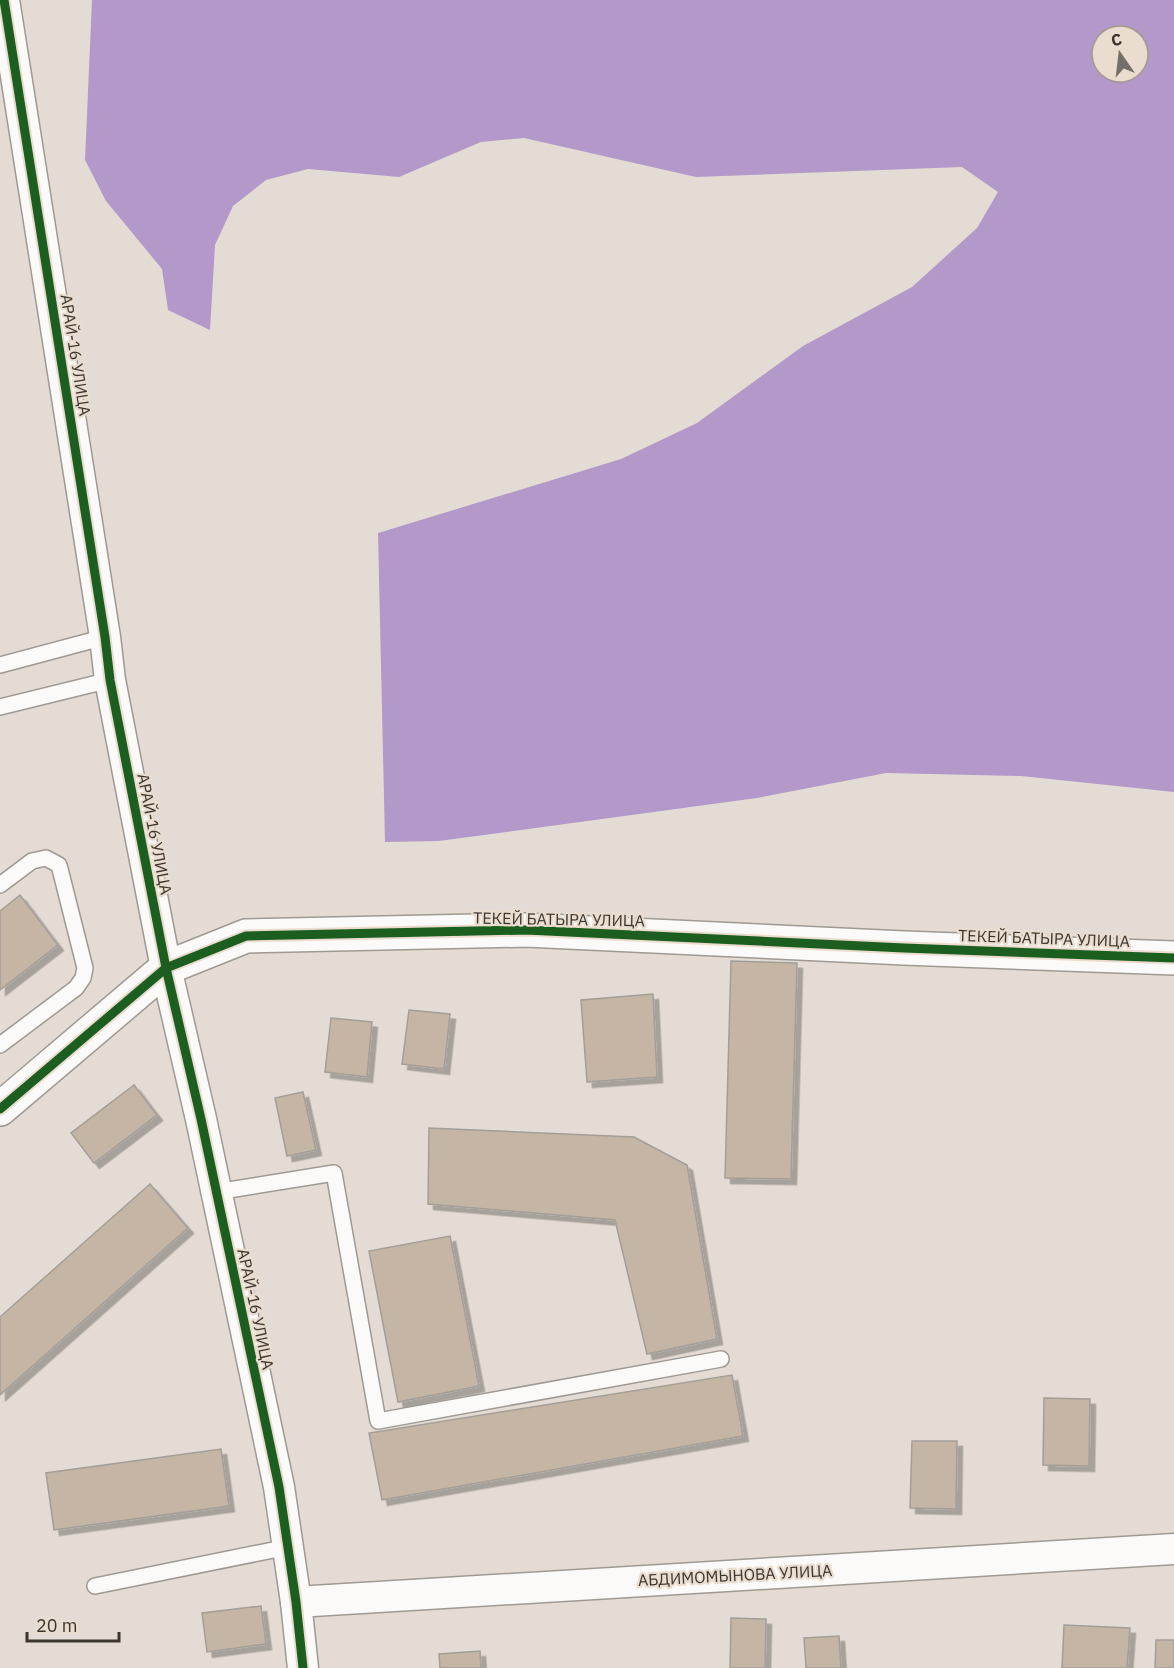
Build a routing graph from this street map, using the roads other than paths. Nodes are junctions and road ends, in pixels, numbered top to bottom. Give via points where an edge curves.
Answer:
1 (4, 0) edge
2 (105, 637) junction
3 (0, 665) edge
4 (110, 680) junction
5 (0, 707) edge
6 (0, 885) edge
7 (1174, 958) edge
8 (166, 968) junction
9 (0, 1046) edge
10 (0, 1109) edge
11 (216, 1192) junction
12 (722, 1359) dead end
13 (288, 1547) junction
14 (1174, 1549) edge
15 (95, 1586) dead end
16 (296, 1602) junction
17 (303, 1668) edge

1 - 2 street, АРАЙ-16 УЛИЦА
2 - 3 lane
2 - 4 street, АРАЙ-16 УЛИЦА
4 - 5 lane
4 - 8 street, АРАЙ-16 УЛИЦА
6 - 9 lane via 32,861 46,858 59,865 85,968 76,988
7 - 8 street, ТЕКЕЙ БАТЫРА УЛИЦА via 526,930 246,936
8 - 10 street, ТЕКЕЙ БАТЫРА УЛИЦА
8 - 11 street, АРАЙ-16 УЛИЦА
11 - 12 lane via 334,1173 378,1421
11 - 13 street, АРАЙ-16 УЛИЦА via 279,1487
13 - 15 lane
13 - 16 street, АРАЙ-16 УЛИЦА
14 - 16 street, АБДИМОМЫНОВА УЛИЦА
16 - 17 street, АРАЙ-16 УЛИЦА

